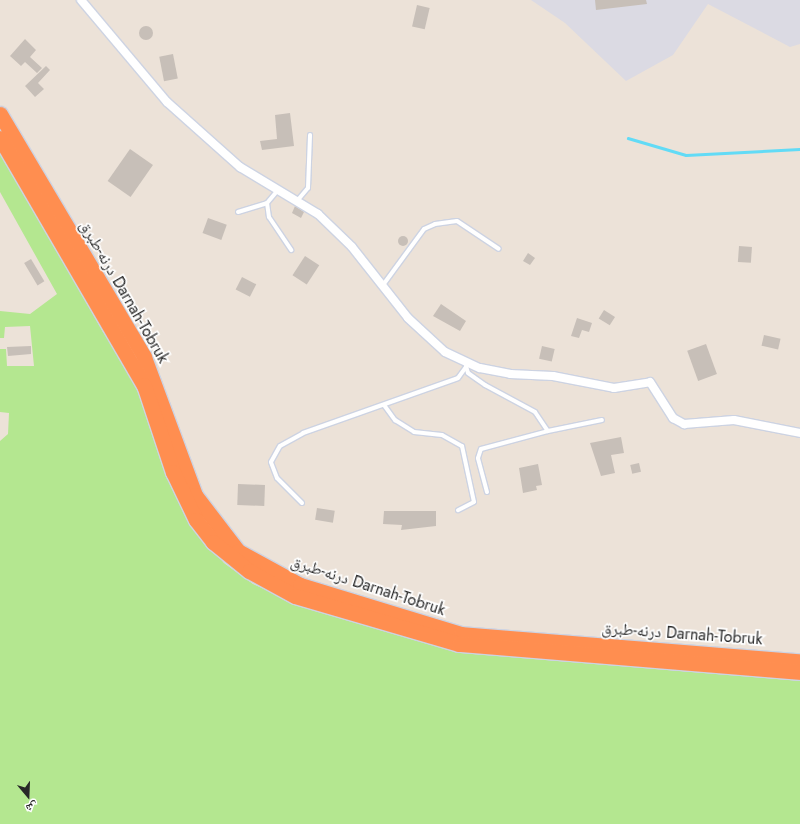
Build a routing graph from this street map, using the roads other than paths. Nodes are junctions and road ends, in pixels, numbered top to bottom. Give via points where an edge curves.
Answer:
1 (81, 0) edge
2 (0, 114) edge
3 (310, 135) dead end
4 (0, 138) edge
5 (278, 190) junction
6 (297, 202) junction
7 (267, 203) junction
8 (238, 212) dead end
9 (498, 249) dead end
10 (291, 250) dead end
11 (381, 287) junction
12 (465, 364) junction
13 (384, 404) junction
14 (602, 420) dead end
15 (548, 431) junction
16 (800, 433) edge
17 (487, 492) dead end
18 (302, 503) dead end
19 (458, 510) dead end
20 (800, 661) edge
21 (800, 672) edge

1 - 5 street via 167,102 240,167
2 - 20 highway, درنه-طبرق Darnah-Tobruk via 144,357 195,495 238,551 300,585 461,634
3 - 6 lane via 308,188
4 - 21 highway, درنه-طبرق Darnah-Tobruk via 144,385 173,472 196,520 230,557 249,571 295,596 459,644
5 - 6 street
5 - 7 lane
6 - 11 street via 318,214 352,247
7 - 8 lane
7 - 10 lane via 269,217
9 - 11 lane via 457,221 435,224 424,229
11 - 12 street via 426,337
12 - 13 lane via 458,378
12 - 15 lane via 468,373 485,385 535,412
12 - 16 street via 510,374 553,376 614,388 650,382 673,418 684,424 734,420
13 - 18 lane via 303,433 280,446 271,462 275,473 285,489
13 - 19 lane via 395,420 414,432 442,435 462,446 474,502
14 - 15 lane
15 - 17 lane via 481,449 478,458

